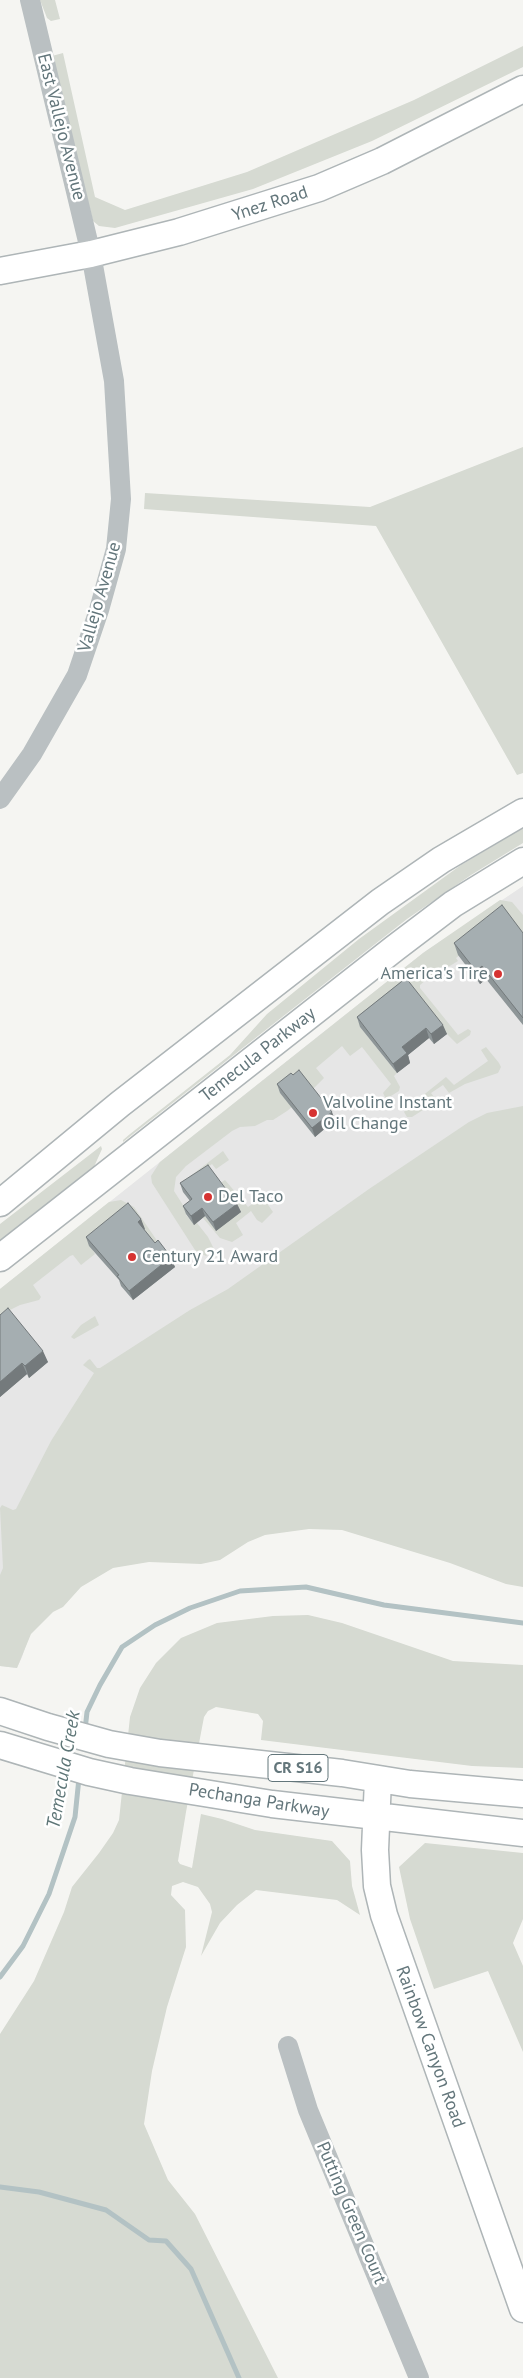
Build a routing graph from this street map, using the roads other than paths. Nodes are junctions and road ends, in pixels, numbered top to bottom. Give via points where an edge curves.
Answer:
1 (30, 0) edge
2 (523, 88) edge
3 (91, 254) junction
4 (0, 270) edge
5 (0, 798) edge
6 (523, 812) edge
7 (523, 861) edge
8 (0, 1203) edge
9 (0, 1258) edge
10 (0, 1711) edge
11 (0, 1745) edge
12 (378, 1779) junction
13 (523, 1794) edge
14 (376, 1816) junction
15 (523, 1833) edge
16 (288, 2046) dead end
17 (523, 2309) edge
18 (419, 2378) edge

1 - 3 street, East Vallejo Avenue
2 - 3 main road, Ynez Road via 382,160 319,188 179,232
3 - 4 main road, Ynez Road
3 - 5 street, Vallejo Avenue via 114,381 121,499 116,548 77,675 32,754
6 - 8 main road via 441,860 380,902 120,1104
7 - 9 main road, Temecula Parkway via 453,904 394,948
10 - 12 main road, Pechanga Parkway / CR S16 via 109,1744
11 - 14 main road, Pechanga Parkway / CR S16 via 89,1772 272,1804
12 - 13 main road, Pechanga Parkway / CR S16
12 - 14 main road, Rainbow Canyon Road
14 - 15 main road, Pechanga Parkway / CR S16
14 - 17 main road, Rainbow Canyon Road via 377,1886 384,1915
16 - 18 street, Putting Green Court via 308,2110

